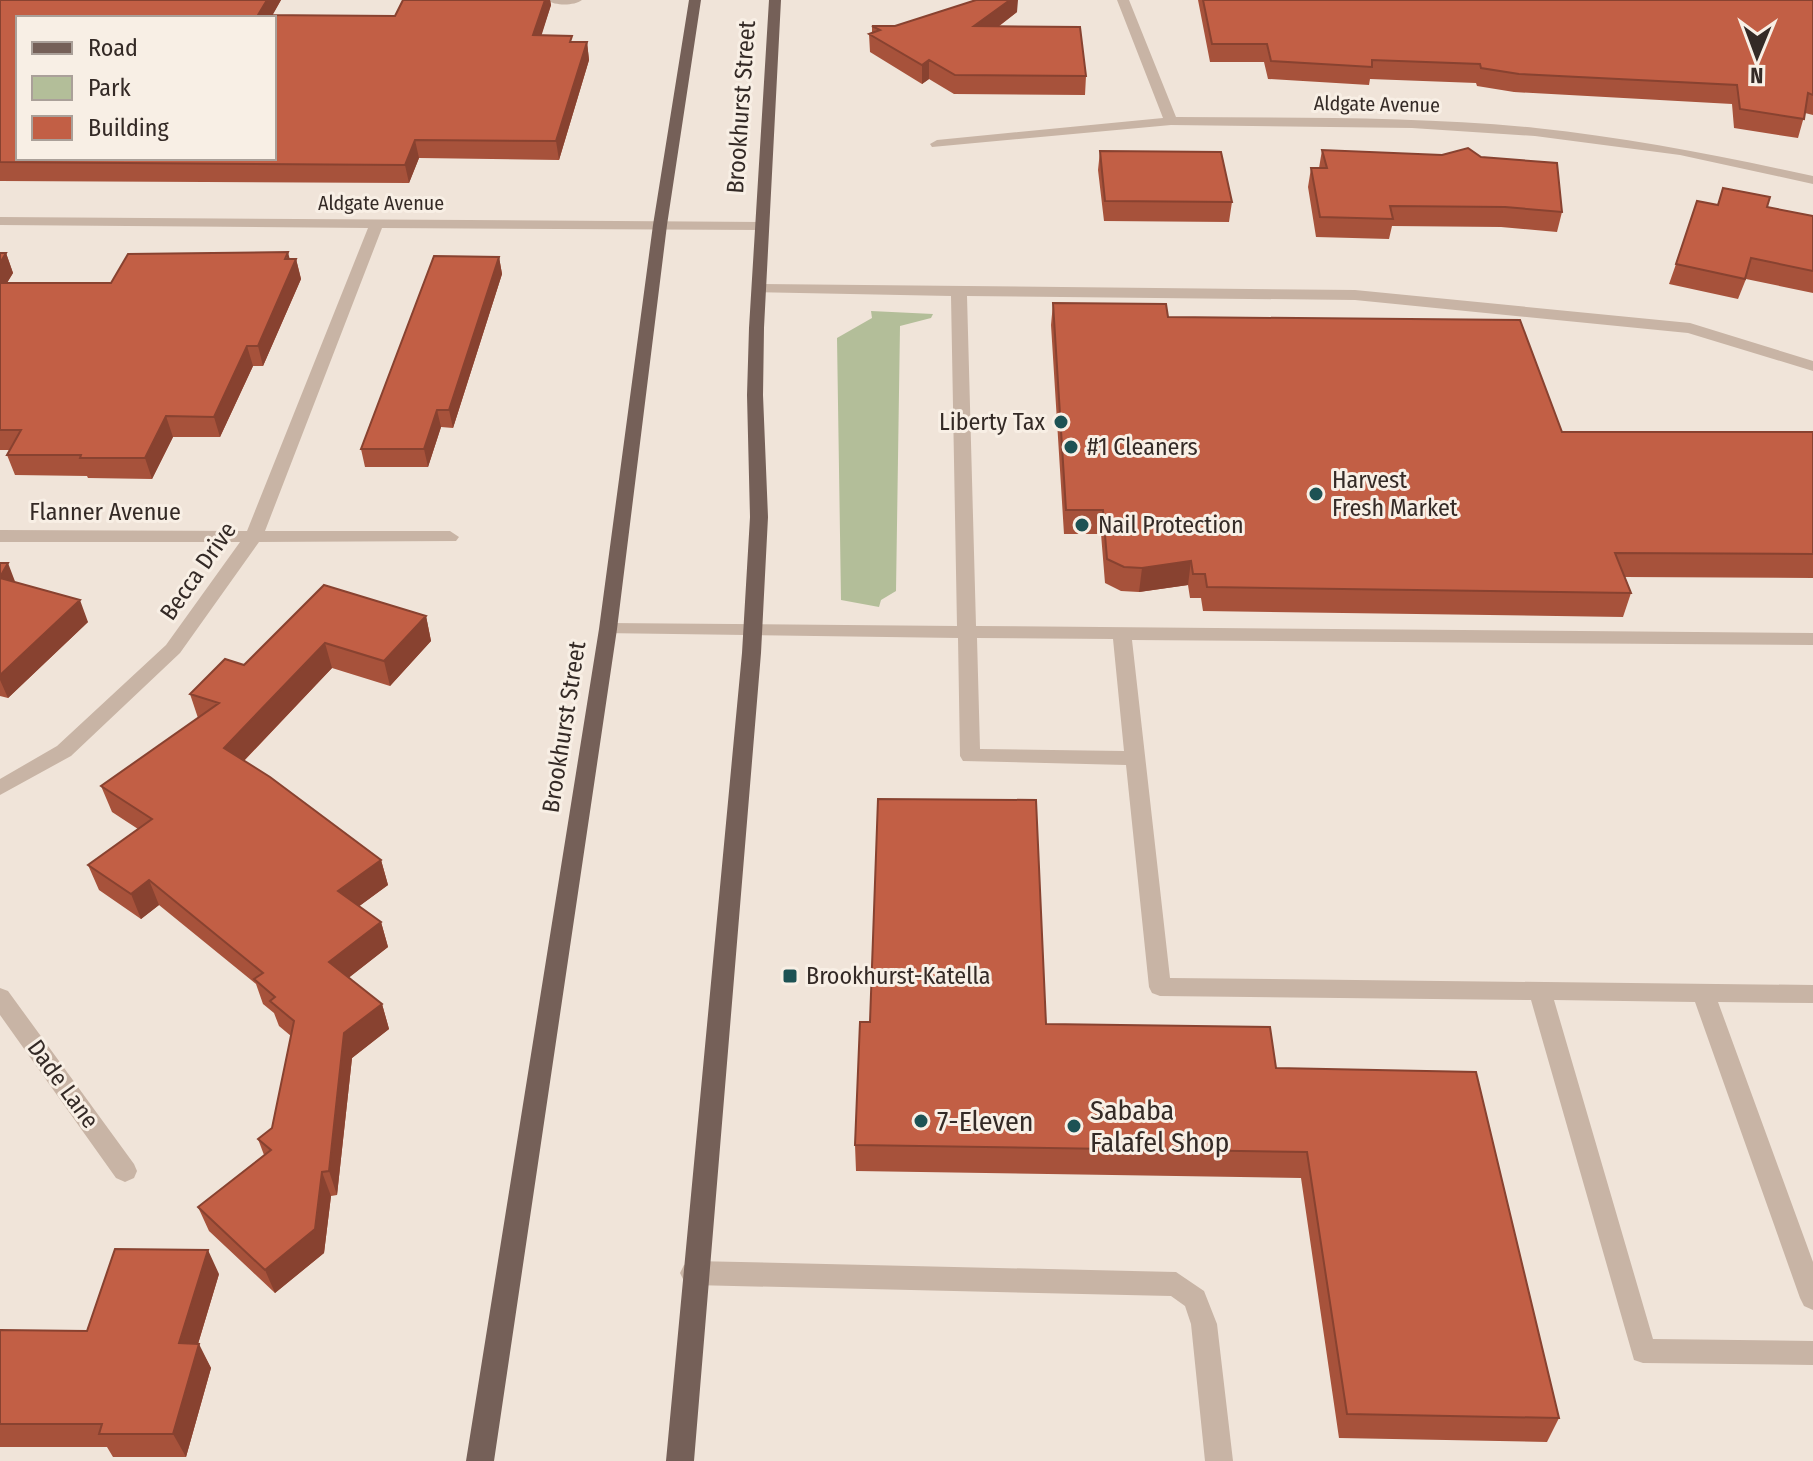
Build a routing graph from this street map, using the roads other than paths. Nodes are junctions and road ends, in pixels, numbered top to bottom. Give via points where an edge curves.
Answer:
1 (553, 0) edge
2 (576, 0) edge
3 (695, 0) edge
4 (775, 0) edge
5 (1123, 0) edge
6 (1171, 121) junction
7 (937, 144) dead end
8 (1813, 180) edge
9 (0, 221) edge
10 (377, 223) junction
11 (660, 225) junction
12 (762, 226) junction
13 (759, 289) junction
14 (959, 291) junction
15 (1813, 366) edge
16 (0, 536) edge
17 (254, 536) junction
18 (450, 537) dead end
19 (608, 629) junction
20 (752, 630) junction
21 (968, 632) junction
22 (1122, 634) junction
23 (1813, 639) edge
24 (1134, 758) junction
25 (0, 788) edge
26 (1540, 991) junction
27 (1703, 993) junction
28 (1813, 994) edge
29 (0, 997) edge
30 (125, 1171) dead end
31 (693, 1273) junction
32 (1813, 1298) edge
33 (1813, 1353) edge
34 (480, 1461) edge
35 (680, 1461) edge
36 (1219, 1461) edge

1 - 2 street
3 - 11 main road, Brookhurst Street
4 - 12 main road, Brookhurst Street
5 - 6 street
6 - 7 street, Aldgate Avenue
6 - 8 street, Aldgate Avenue via 1412,124 1535,132 1680,151
9 - 10 street, Aldgate Avenue
10 - 11 street, Aldgate Avenue
10 - 17 street, Becca Drive
11 - 12 street, Aldgate Avenue
11 - 19 main road, Brookhurst Street
12 - 13 main road, Brookhurst Street
13 - 14 street
13 - 20 main road, Brookhurst Street via 759,532
14 - 15 street via 1355,295 1690,328
14 - 21 street
16 - 17 street, Flanner Avenue
17 - 18 street, Flanner Avenue
17 - 25 street, Becca Drive via 173,649 64,751
19 - 20 street
19 - 34 main road, Brookhurst Street
20 - 21 street
20 - 31 main road, Brookhurst Street
21 - 22 street
21 - 24 street via 970,756
22 - 23 street
22 - 24 street
24 - 26 street via 1160,987
26 - 27 street
26 - 33 street via 1643,1351
27 - 28 street
27 - 32 street
29 - 30 street, Dade Lane
31 - 35 main road, Brookhurst Street
31 - 36 street via 1176,1284 1195,1299 1204,1324

